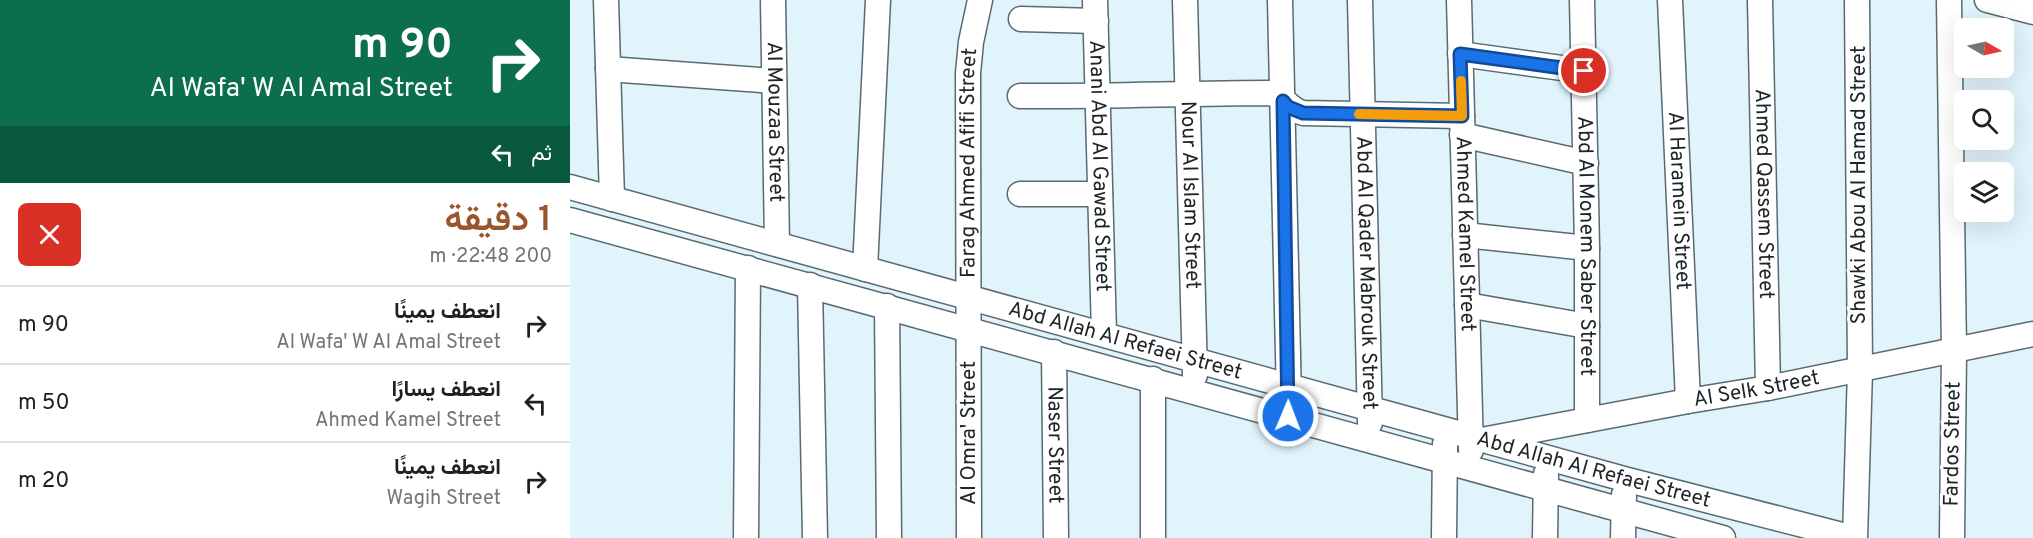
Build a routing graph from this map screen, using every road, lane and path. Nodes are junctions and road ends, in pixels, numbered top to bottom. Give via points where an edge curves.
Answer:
1 (606, 0) edge
2 (773, 0) edge
3 (878, 0) edge
4 (980, 0) edge
5 (1185, 0) edge
6 (1281, 0) edge
7 (1360, 0) edge
8 (1459, 0) edge
9 (1582, 0) edge
10 (1670, 0) edge
11 (1760, 0) edge
12 (1857, 0) edge
13 (1949, 0) edge
14 (1987, 0) edge
15 (1095, 10) edge
16 (2033, 12) edge
17 (1021, 19) dead end
18 (1460, 54) junction
19 (608, 69) junction
20 (1584, 71) junction
21 (774, 81) junction
22 (1189, 93) junction
23 (1020, 96) dead end
24 (1097, 97) junction
25 (1283, 101) junction
26 (1363, 114) junction
27 (1462, 125) junction
28 (1586, 163) junction
29 (570, 187) edge
30 (1020, 194) dead end
31 (1100, 194) junction
32 (612, 199) junction
33 (570, 219) edge
34 (1465, 235) junction
35 (777, 244) junction
36 (1587, 248) junction
37 (747, 268) junction
38 (865, 268) junction
39 (810, 285) junction
40 (969, 297) junction
41 (1467, 304) junction
42 (886, 306) junction
43 (1587, 326) junction
44 (968, 328) junction
45 (1104, 334) junction
46 (2033, 334) edge
47 (1954, 351) junction
48 (1054, 352) junction
49 (1195, 360) junction
50 (1860, 370) junction
51 (1153, 379) junction
52 (1289, 385) junction
53 (1768, 388) junction
54 (1196, 390) junction
55 (1688, 401) junction
56 (1370, 408) junction
57 (1288, 416) junction
58 (1587, 420) junction
59 (1446, 429) junction
60 (1476, 438) junction
61 (1370, 439) junction
62 (1547, 458) junction
63 (1444, 460) junction
64 (1471, 468) junction
65 (1624, 479) junction
66 (1545, 488) junction
67 (1624, 510) junction
68 (1714, 537) edge
69 (746, 538) edge
70 (815, 538) edge
71 (889, 538) edge
72 (969, 538) edge
73 (1056, 538) edge
74 (1153, 538) edge
75 (1444, 538) edge
76 (1545, 538) edge
77 (1623, 538) edge
78 (1855, 538) edge
79 (1952, 538) edge

1 - 19 street
2 - 21 street, Al Mouzaa Street
3 - 38 street
4 - 40 street, Farag Ahmed Afifi Street via 968,73
5 - 22 street, Nour Al Islam Street
6 - 25 street
7 - 26 street, Abd Al Qader Mabrouk Street
8 - 18 street, Ahmed Kamel Street
9 - 20 street, Abd Al Monem Saber Street
10 - 55 street, Al Haramein Street
11 - 53 street, Ahmed Qassem Street
12 - 50 street, Shawki Abou Al Hamad Street
13 - 47 street, Fardos Street
14 - 16 street
15 - 17 street
15 - 24 street, Anani Abd Al Gawad Street
18 - 20 street
18 - 27 street, Ahmed Kamel Street
19 - 21 street
19 - 32 street
20 - 28 street, Abd Al Monem Saber Street
21 - 35 street, Al Mouzaa Street
22 - 24 street
22 - 25 street via 1271,93
22 - 49 street, Nour Al Islam Street
23 - 24 street
24 - 31 street, Anani Abd Al Gawad Street
25 - 26 street via 1303,113
25 - 52 street
26 - 27 street
26 - 56 street, Abd Al Qader Mabrouk Street
27 - 28 street
27 - 34 street, Ahmed Kamel Street
28 - 36 street, Abd Al Monem Saber Street
29 - 32 street, Abd Allah Al Refaei Street
30 - 31 street
31 - 45 street, Anani Abd Al Gawad Street
32 - 35 street, Abd Allah Al Refaei Street
33 - 37 street, Abd Allah Al Refaei Street
34 - 36 street
34 - 41 street, Ahmed Kamel Street
35 - 38 street, Abd Allah Al Refaei Street
36 - 43 street, Abd Al Monem Saber Street
37 - 39 street, Abd Allah Al Refaei Street
37 - 69 street
38 - 40 street, Abd Allah Al Refaei Street
39 - 42 street, Abd Allah Al Refaei Street
39 - 70 street
40 - 44 street, Farag Ahmed Afifi Street
40 - 45 street, Abd Allah Al Refaei Street
41 - 43 street
41 - 60 street, Ahmed Kamel Street
42 - 44 street, Abd Allah Al Refaei Street
42 - 71 street
43 - 58 street, Abd Al Monem Saber Street
44 - 48 street, Abd Allah Al Refaei Street
44 - 72 street, Al Omra' Street
45 - 49 street, Abd Allah Al Refaei Street
46 - 47 street, Al Selk Street
47 - 50 street, Al Selk Street
47 - 79 street, Fardos Street
48 - 51 street, Abd Allah Al Refaei Street
48 - 73 street, Naser Street
49 - 52 street, Abd Allah Al Refaei Street
49 - 54 street, Nour Al Islam Street
50 - 53 street, Al Selk Street
50 - 78 street, Shawki Abou Al Hamad Street
51 - 54 street, Abd Allah Al Refaei Street
51 - 74 street
52 - 56 street, Abd Allah Al Refaei Street
52 - 57 street
53 - 55 street, Al Selk Street
54 - 57 street, Abd Allah Al Refaei Street
55 - 58 street, Al Selk Street
56 - 59 street, Abd Allah Al Refaei Street
56 - 61 street, Abd Al Qader Mabrouk Street
57 - 61 street, Abd Allah Al Refaei Street
58 - 60 street, Al Selk Street
59 - 60 street, Abd Allah Al Refaei Street
59 - 63 street
60 - 62 street, Abd Allah Al Refaei Street
60 - 64 street, Ahmed Kamel Street
61 - 63 street, Abd Allah Al Refaei Street
62 - 65 street, Abd Allah Al Refaei Street
62 - 66 street
63 - 64 street, Abd Allah Al Refaei Street
63 - 75 street
64 - 66 street, Abd Allah Al Refaei Street
65 - 67 street
65 - 78 street, Abd Allah Al Refaei Street
66 - 67 street, Abd Allah Al Refaei Street
66 - 76 street
67 - 68 street, Abd Allah Al Refaei Street
67 - 77 street

